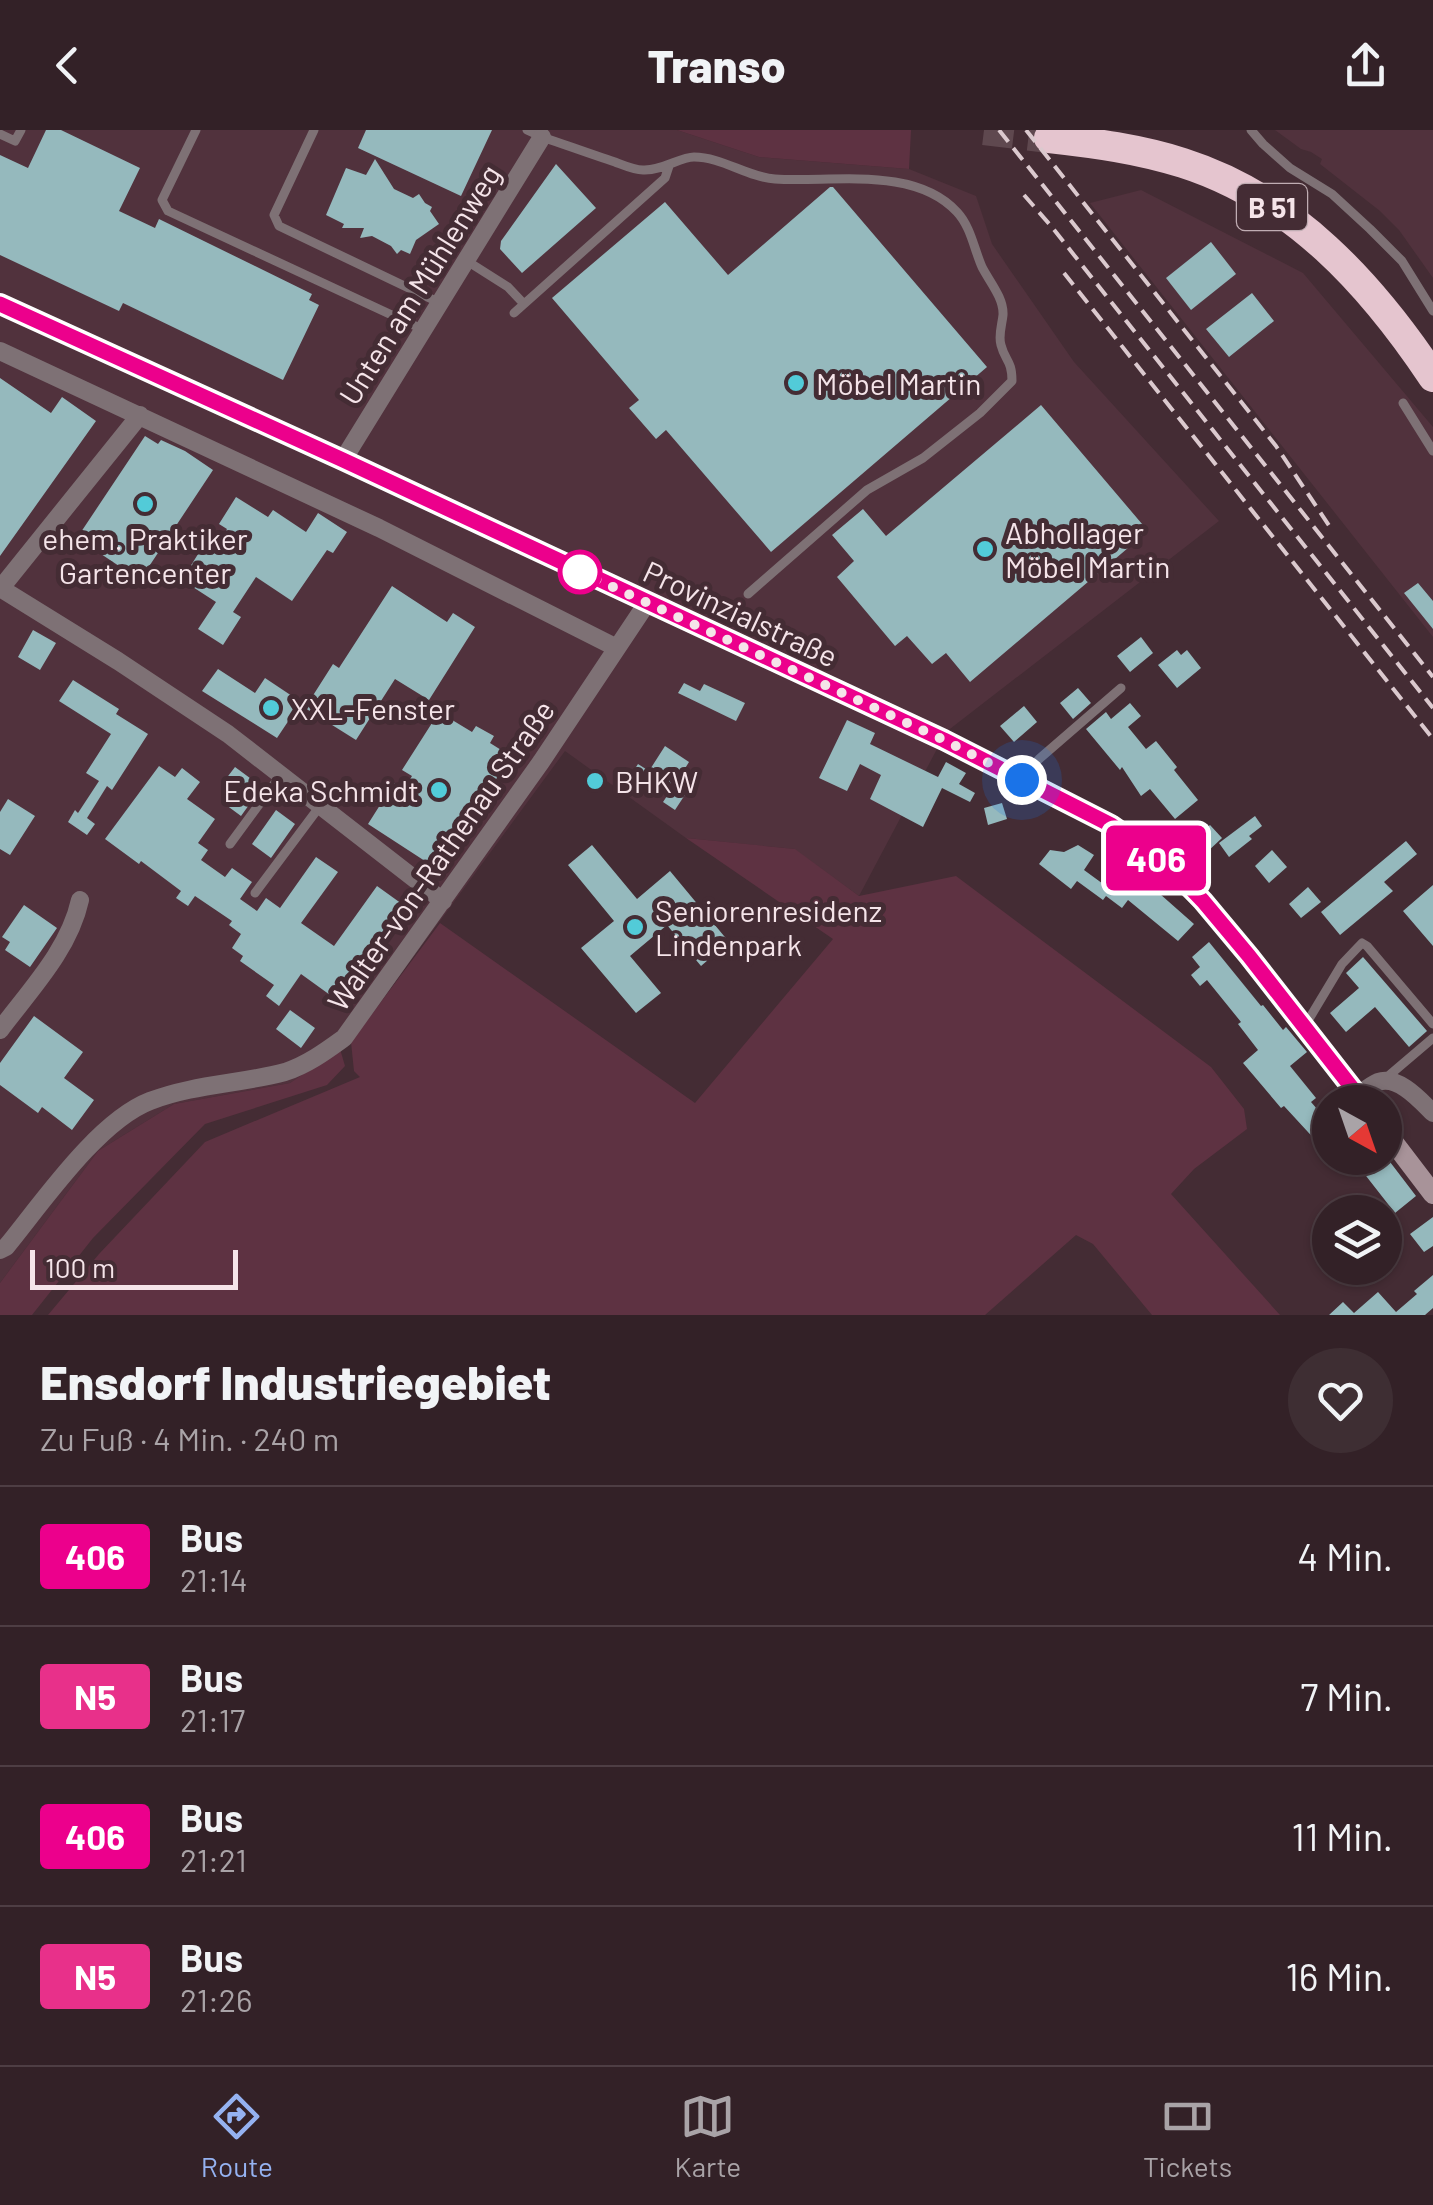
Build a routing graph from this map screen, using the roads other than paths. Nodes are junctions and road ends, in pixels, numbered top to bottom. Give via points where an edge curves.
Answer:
1 (21, 130) edge
2 (196, 130) edge
3 (314, 130) edge
4 (1251, 130) edge
5 (0, 134) edge
6 (535, 134) edge
7 (1048, 138) dead end
8 (669, 166) junction
9 (467, 260) junction
10 (440, 303) junction
11 (0, 304) edge
12 (1433, 311) edge
13 (424, 330) junction
14 (0, 351) edge
15 (1433, 377) edge
16 (1403, 403) dead end
17 (140, 414) junction
18 (1433, 451) edge
19 (343, 460) junction
20 (0, 588) edge
21 (748, 594) dead end
22 (647, 603) junction
23 (617, 648) junction
24 (1120, 688) dead end
25 (282, 774) junction
26 (1022, 780) junction
27 (320, 806) junction
28 (230, 844) dead end
29 (256, 893) dead end
30 (80, 900) dead end
31 (443, 901) junction
32 (1433, 1024) edge
33 (1304, 1027) junction
34 (0, 1030) edge
35 (1433, 1038) edge
36 (1384, 1080) junction
37 (1349, 1085) edge
38 (1372, 1085) edge
39 (1433, 1112) edge
40 (1402, 1153) edge
41 (1433, 1194) edge
42 (0, 1250) edge

1 - 5 lane via 15,141
2 - 13 lane via 162,200 168,211
3 - 10 lane via 274,214 279,226
4 - 12 lane via 1370,229 1402,261
6 - 8 lane via 642,171
6 - 9 street, Unten am Mühlenweg
7 - 15 highway, B 51 via 1143,152 1254,194 1344,263
8 - 9 lane via 665,178 514,313 511,290
8 - 21 lane via 690,156 777,180 878,180 937,196 965,223 1001,302 1001,345 1012,368 1012,381 1001,394 923,458 867,490
9 - 10 street, Unten am Mühlenweg
10 - 13 street, Unten am Mühlenweg
11 - 19 main road, Provinzialstraße
13 - 19 street, Unten am Mühlenweg
14 - 17 street
16 - 18 lane
17 - 20 street
17 - 23 street
19 - 22 main road, Provinzialstraße
20 - 25 street via 179,700
22 - 23 street, Walter-von-Rathenau Straße
22 - 26 main road, Provinzialstraße
23 - 31 street, Walter-von-Rathenau Straße
24 - 26 lane
25 - 27 street
25 - 28 lane
26 - 33 main road, Provinzialstraße via 1111,825 1181,878
27 - 29 lane
27 - 31 street
30 - 34 street via 67,940
31 - 42 street, Walter-von-Rathenau Straße via 344,1038 286,1071 146,1102 96,1139
32 - 33 lane via 1362,943
33 - 37 main road, Provinzialstraße
35 - 36 lane
36 - 38 street
36 - 39 street via 1406,1088
40 - 41 main road

